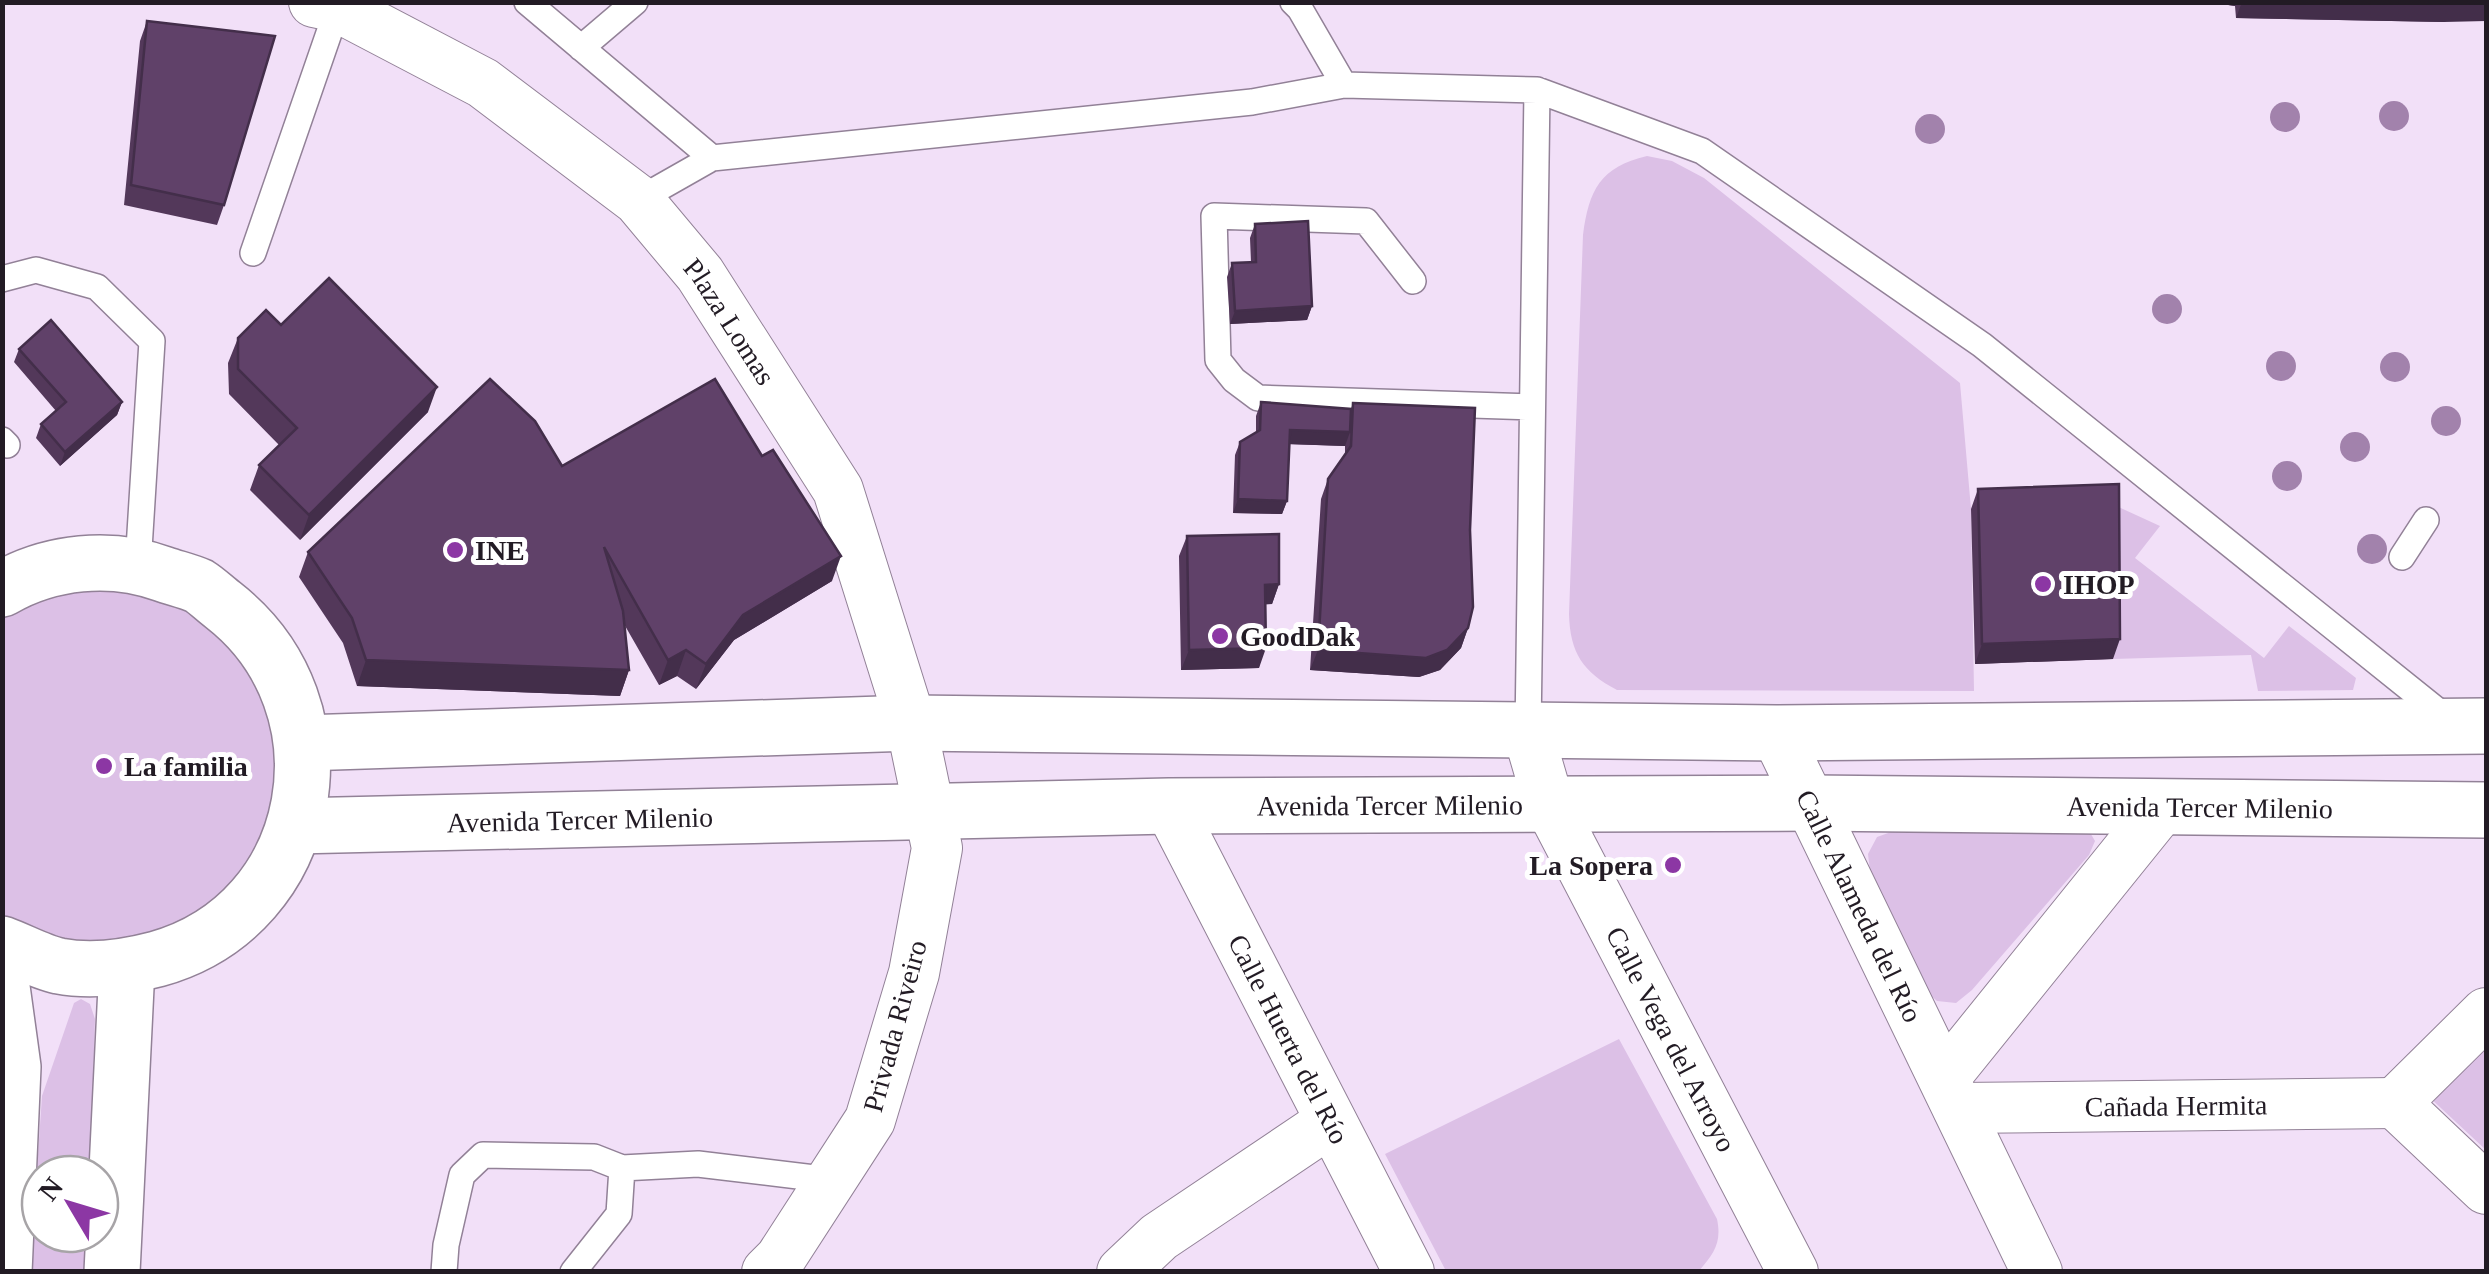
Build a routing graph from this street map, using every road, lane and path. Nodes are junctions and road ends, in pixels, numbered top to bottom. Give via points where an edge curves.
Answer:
1 (527, 2) edge
2 (635, 2) edge
3 (1292, 2) edge
4 (326, 5) edge
5 (581, 48) junction
6 (1344, 85) junction
7 (1537, 90) junction
8 (712, 158) junction
9 (638, 200) junction
10 (253, 254) dead end
11 (2, 279) edge
12 (1412, 282) dead end
13 (1531, 407) junction
14 (2426, 520) dead end
15 (2, 541) edge
16 (2402, 557) dead end
17 (73, 563) junction
18 (138, 564) junction
19 (2, 589) edge
20 (911, 723) junction
21 (2472, 726) edge
22 (1528, 732) junction
23 (1776, 733) junction
24 (303, 743) junction
25 (1810, 803) junction
26 (1549, 804) junction
27 (1169, 806) junction
28 (2160, 809) junction
29 (2486, 810) edge
30 (929, 812) junction
31 (294, 826) junction
32 (2, 944) edge
33 (127, 968) junction
34 (2, 988) edge
35 (2486, 1013) edge
36 (1951, 1093) junction
37 (2395, 1104) junction
38 (1330, 1122) junction
39 (622, 1168) junction
40 (831, 1180) junction
41 (2486, 1189) edge
42 (1167, 1254) edge
43 (1787, 1268) edge
44 (4, 1272) edge
45 (112, 1272) edge
46 (444, 1272) edge
47 (573, 1272) edge
48 (767, 1272) edge
49 (1122, 1272) edge
50 (1409, 1272) edge
51 (2037, 1272) edge

1 - 5 lane
2 - 5 lane
3 - 6 lane
4 - 9 street, Plaza Lomas via 483,83
4 - 10 lane
5 - 8 lane
6 - 7 lane
6 - 8 lane via 1252,102
7 - 13 lane
7 - 21 lane via 1702,151 1982,345
8 - 9 lane
9 - 20 street, Plaza Lomas via 700,274 838,490
11 - 18 lane via 36,270 98,287 152,341
12 - 13 lane via 1366,221 1214,216 1218,360 1258,398
13 - 22 lane
14 - 16 lane
15 - 17 street
17 - 18 street
17 - 19 street
18 - 24 street via 199,586 250,626 286,680
20 - 22 street
20 - 24 street
20 - 30 street, Plaza Lomas
21 - 23 street
22 - 23 street
22 - 26 street, Calle Vega del Arroyo
23 - 25 street, Calle Alameda del Río
24 - 31 street
25 - 26 street, Avenida Tercer Milenio
25 - 28 street, Avenida Tercer Milenio
25 - 36 street, Calle Alameda del Río
26 - 27 street, Avenida Tercer Milenio
26 - 43 street, Calle Vega del Arroyo
27 - 30 street, Avenida Tercer Milenio
27 - 38 street, Calle Huerta del Río
28 - 29 street, Avenida Tercer Milenio
28 - 36 street
30 - 31 street, Avenida Tercer Milenio
30 - 40 street, Privada Riveiro via 937,848 914,972 870,1120
31 - 33 street via 269,878 231,922 182,952
32 - 33 street via 59,966
33 - 45 street
34 - 44 street via 13,1067
35 - 37 street
36 - 37 street, Cañada Hermita
36 - 51 street, Calle Alameda del Río
37 - 41 street
38 - 42 street
38 - 50 street, Calle Huerta del Río
39 - 40 lane via 698,1164
39 - 46 lane via 594,1156 483,1156 462,1175
39 - 47 lane via 619,1214
40 - 48 street, Privada Riveiro
42 - 49 street

